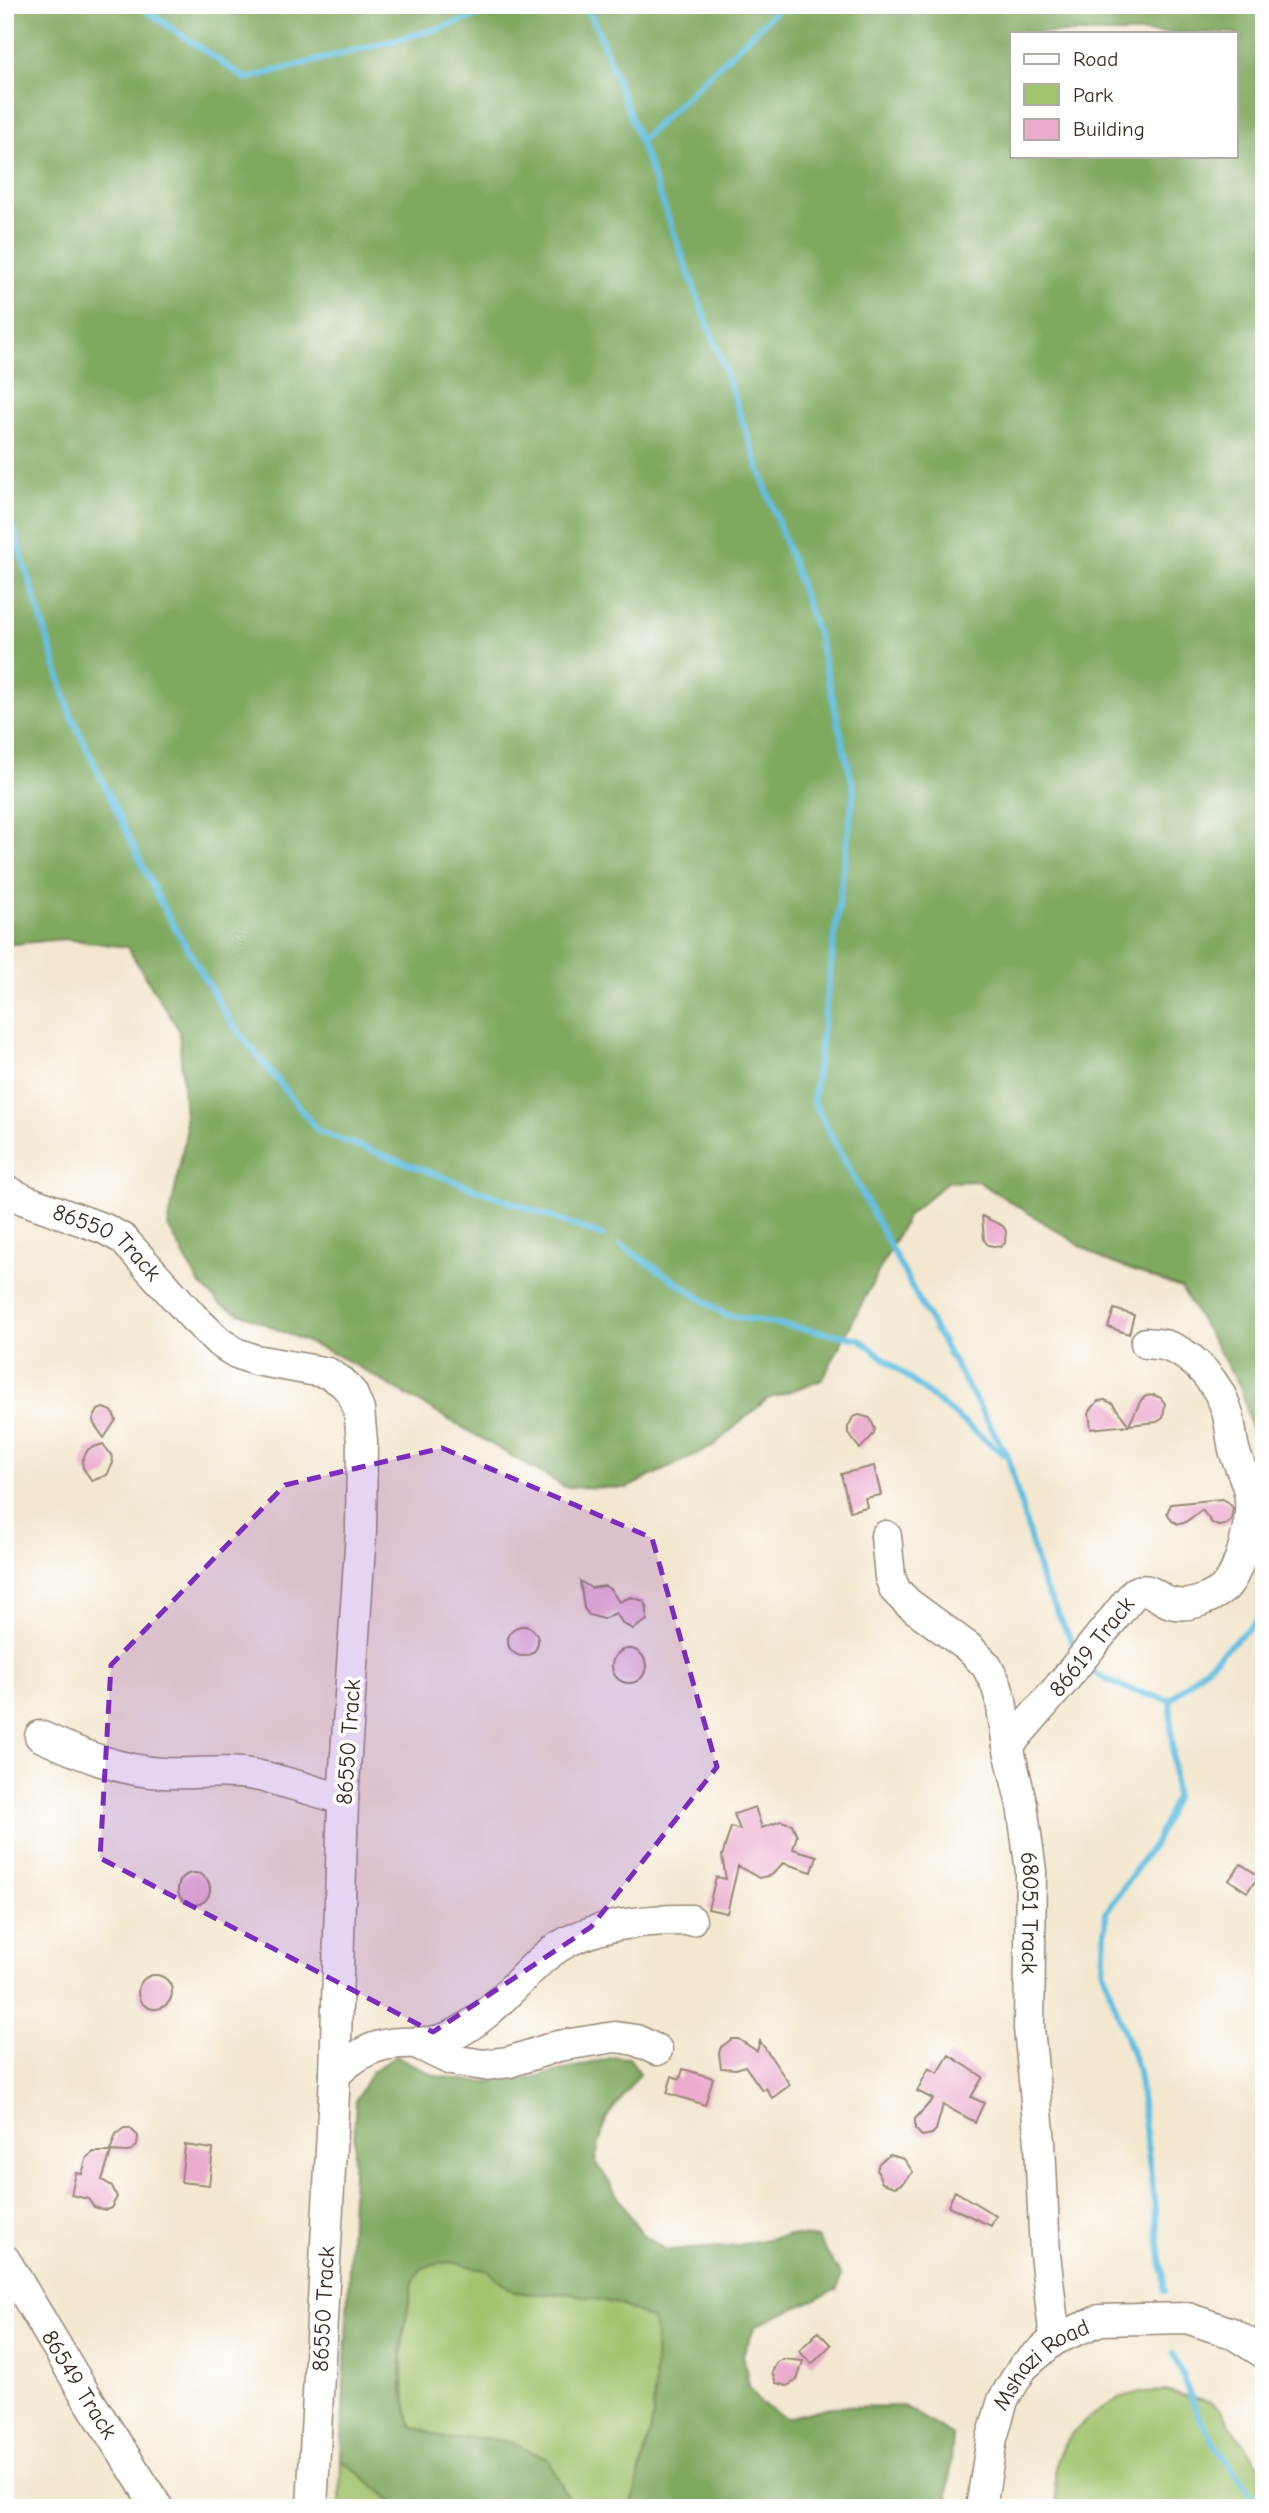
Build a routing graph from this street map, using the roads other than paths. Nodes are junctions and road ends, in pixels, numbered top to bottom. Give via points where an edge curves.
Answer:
1 (5, 1190) edge
2 (1146, 1343) dead end
3 (886, 1536) dead end
4 (40, 1736) dead end
5 (1009, 1746) junction
6 (343, 1799) junction
7 (691, 1920) dead end
8 (418, 2045) junction
9 (657, 2050) dead end
10 (335, 2074) junction
11 (5, 2260) edge
12 (1055, 2340) junction
13 (1264, 2353) edge
14 (158, 2508) edge
15 (312, 2508) edge
16 (981, 2508) edge

1 - 6 street, 86550 Track via 123,1239 193,1317 236,1353 328,1373 352,1393 362,1442 361,1532
2 - 5 street, 86619 Track via 1182,1353 1205,1374 1226,1409 1250,1497 1236,1574 1223,1588 1193,1604 1167,1601 1149,1590 1135,1592
3 - 5 street, 68051 Track via 895,1590 986,1665 1001,1701
4 - 6 street via 125,1768 254,1775
5 - 12 street, 68051 Track via 1023,1805 1031,1871 1029,2028
6 - 10 street, 86550 Track
7 - 8 street via 615,1926 568,1941 540,1960 485,2017 446,2039
8 - 9 street via 452,2060 484,2065 615,2037
8 - 10 street via 382,2045 358,2055
10 - 15 street, 86550 Track
11 - 14 street, 86549 Track
12 - 13 street, Mshazi Road via 1100,2320 1187,2318 1232,2333
12 - 16 street, Mshazi Road via 1023,2367 1003,2400

